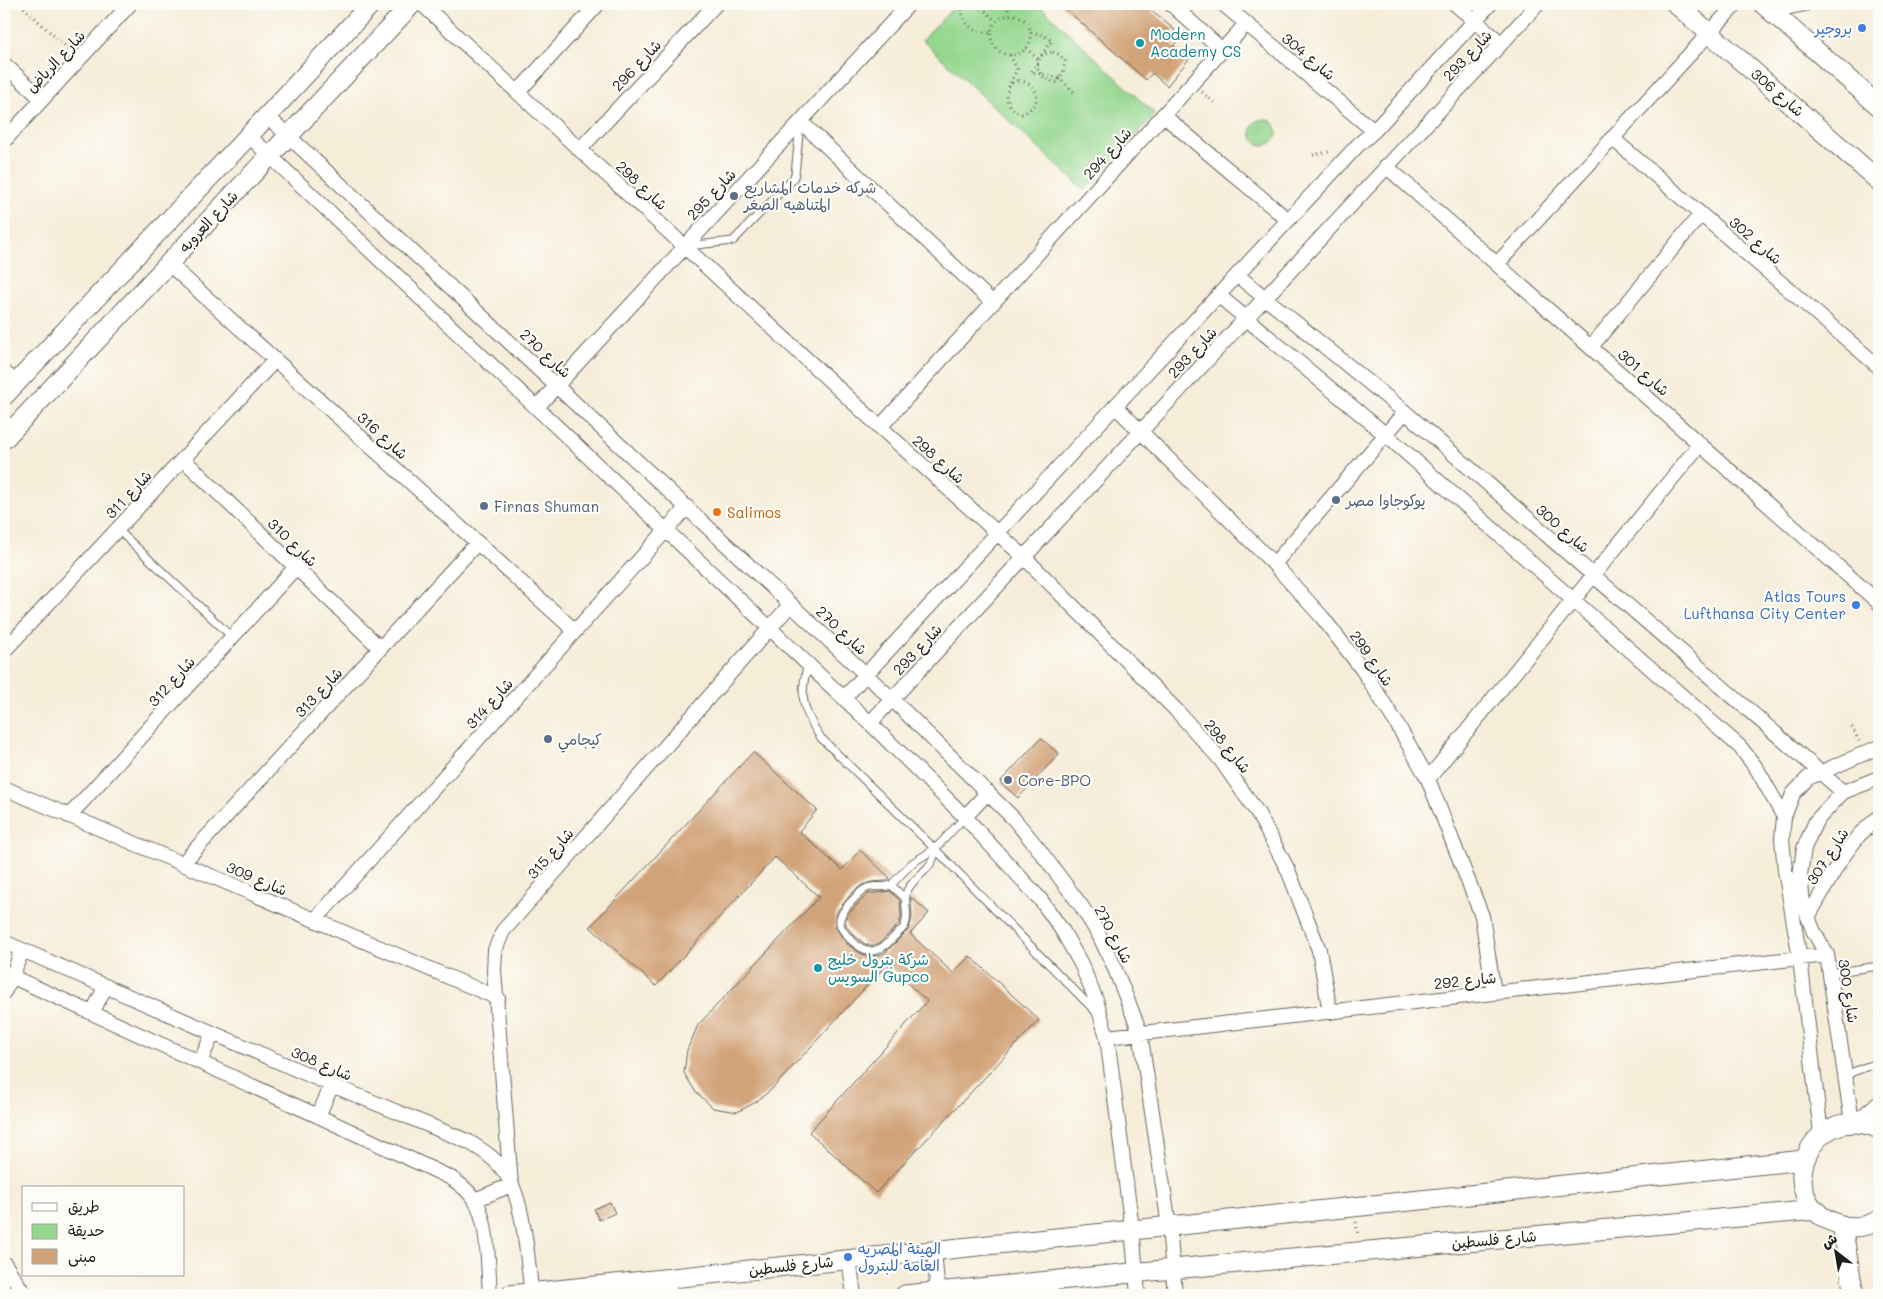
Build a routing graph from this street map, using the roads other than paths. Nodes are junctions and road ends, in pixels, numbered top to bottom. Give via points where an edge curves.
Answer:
1 (130, 4) edge
2 (371, 4) edge
3 (412, 4) edge
4 (422, 4) edge
5 (598, 4) edge
6 (716, 4) edge
7 (908, 4) edge
8 (1171, 4) edge
9 (1223, 4) edge
10 (1455, 4) edge
11 (1490, 4) edge
12 (1538, 4) edge
13 (1676, 4) edge
14 (1736, 4) edge
15 (1805, 4) edge
16 (1776, 10) edge
17 (1475, 20) junction
18 (1246, 24) junction
19 (1710, 33) junction
20 (1501, 42) junction
21 (1222, 50) junction
22 (4, 64) edge
23 (518, 92) junction
24 (42, 99) junction
25 (1879, 106) edge
26 (1163, 115) junction
27 (268, 116) junction
28 (801, 122) junction
29 (1374, 132) junction
30 (288, 135) junction
31 (248, 136) junction
32 (1612, 138) junction
33 (4, 141) edge
34 (580, 150) junction
35 (269, 156) junction
36 (1386, 166) junction
37 (1879, 181) edge
38 (1701, 214) junction
39 (1288, 220) junction
40 (684, 247) junction
41 (168, 263) junction
42 (1497, 264) junction
43 (1237, 276) junction
44 (1218, 295) junction
45 (1264, 298) junction
46 (992, 303) junction
47 (1245, 319) junction
48 (1590, 347) junction
49 (275, 360) junction
50 (1879, 367) edge
51 (8, 383) edge
52 (556, 386) junction
53 (1115, 406) junction
54 (537, 407) junction
55 (1405, 412) junction
56 (880, 427) junction
57 (1141, 431) junction
58 (1386, 435) junction
59 (4, 439) edge
60 (1700, 444) junction
61 (183, 459) junction
62 (687, 507) junction
63 (118, 529) junction
64 (667, 530) junction
65 (997, 533) junction
66 (477, 543) junction
67 (1024, 557) junction
68 (1274, 564) junction
69 (296, 568) junction
70 (1593, 576) junction
71 (1574, 600) junction
72 (1879, 603) edge
73 (791, 604) junction
74 (770, 627) junction
75 (575, 631) junction
76 (232, 637) junction
77 (380, 648) junction
78 (4, 651) edge
79 (808, 663) junction
80 (866, 674) junction
81 (844, 698) junction
82 (892, 700) junction
83 (870, 723) junction
84 (1879, 747) edge
85 (1820, 772) junction
86 (1879, 778) edge
87 (1428, 780) junction
88 (4, 788) edge
89 (988, 792) junction
90 (1844, 792) junction
91 (69, 816) junction
92 (965, 817) junction
93 (1784, 817) junction
94 (1879, 817) edge
95 (935, 849) junction
96 (182, 864) junction
97 (891, 885) junction
98 (905, 898) junction
99 (1808, 917) junction
100 (315, 920) junction
101 (4, 942) edge
102 (22, 950) junction
103 (1827, 955) junction
104 (1800, 959) junction
105 (1879, 966) edge
106 (1830, 973) junction
107 (8, 975) edge
108 (106, 986) junction
109 (4, 992) edge
110 (1494, 993) junction
111 (498, 998) junction
112 (1330, 1012) junction
113 (92, 1013) junction
114 (1101, 1018) junction
115 (1140, 1032) junction
116 (213, 1033) junction
117 (1107, 1037) junction
118 (200, 1062) junction
119 (1879, 1062) edge
120 (1845, 1075) junction
121 (332, 1085) junction
122 (1879, 1106) edge
123 (318, 1116) junction
124 (1855, 1123) junction
125 (1879, 1129) edge
126 (1821, 1134) junction
127 (1804, 1160) junction
128 (512, 1185) junction
129 (475, 1200) junction
130 (1816, 1210) junction
131 (1879, 1220) edge
132 (1169, 1226) junction
133 (1842, 1226) junction
134 (1132, 1230) junction
135 (934, 1250) junction
136 (848, 1259) junction
137 (4, 1263) edge
138 (1173, 1269) junction
139 (1136, 1272) junction
140 (669, 1286) edge
141 (532, 1294) edge
142 (938, 1294) edge
143 (25, 1295) edge
144 (490, 1295) edge
145 (509, 1295) edge
146 (854, 1295) edge
147 (904, 1295) edge
148 (1138, 1295) edge
149 (1175, 1295) edge
150 (1854, 1295) edge

1 - 24 street, شارع الرياض
2 - 27 street, شارع العروبه
3 - 30 street, شارع العروبه
4 - 23 street, شارع 298
5 - 23 street
6 - 34 street, شارع 296
7 - 28 street, شارع 295
8 - 21 street
9 - 18 street, شارع 304
10 - 17 street
11 - 17 street, شارع 293
12 - 20 street, شارع 293
13 - 19 street, شارع 306
14 - 19 street
15 - 16 street
16 - 25 street
17 - 20 street
17 - 29 street, شارع 293
18 - 21 street, شارع 294
18 - 29 street, شارع 304
19 - 32 street
19 - 37 street, شارع 306
20 - 36 street, شارع 293
21 - 26 street, شارع 294
22 - 24 street
23 - 34 street, شارع 298
24 - 33 street, شارع الرياض
26 - 39 street
26 - 46 street, شارع 294
27 - 30 street, شارع 270
27 - 31 street, شارع العروبه
28 - 40 street, شارع 295
28 - 40 lane via 793,179 733,241
28 - 46 street
29 - 39 street, شارع 293
30 - 35 street, شارع العروبه
30 - 52 street, شارع 270
31 - 35 street
31 - 51 street, شارع العروبه
32 - 38 street, شارع 302
32 - 42 street
34 - 40 street, شارع 298
35 - 41 street, شارع العروبه
35 - 54 street
36 - 42 street, شارع 301
36 - 45 street, شارع 293
38 - 48 street
38 - 50 street, شارع 302
39 - 43 street, شارع 293
40 - 52 street, شارع 295
40 - 56 street, شارع 298
41 - 49 street, شارع 316
41 - 59 street, شارع العروبه
42 - 48 street, شارع 301
43 - 44 street, شارع 293
43 - 45 street, شارع 300
44 - 47 street
44 - 53 street, شارع 293
45 - 47 street, شارع 293
45 - 55 street, شارع 300
46 - 56 street, شارع 294
47 - 57 street, شارع 293
47 - 58 street
48 - 60 street, شارع 301
49 - 61 street, شارع 311
49 - 66 street, شارع 316
52 - 54 street, شارع 295
52 - 62 street, شارع 270
53 - 57 street, شارع 299
53 - 65 street, شارع 293
54 - 64 street
55 - 58 street
55 - 70 street, شارع 300
56 - 65 street, شارع 298
57 - 67 street, شارع 293
57 - 68 street, شارع 299
58 - 68 street
58 - 71 street
60 - 70 street
60 - 72 street, شارع 301
61 - 63 street, شارع 311
61 - 69 street, شارع 310
62 - 64 street, شارع 314
62 - 73 street, شارع 270
63 - 76 lane
63 - 78 street, شارع 311
64 - 74 street
64 - 75 street, شارع 314
65 - 67 street, شارع 298
65 - 80 street, شارع 293
66 - 75 street, شارع 316
66 - 77 street, شارع 313
67 - 82 street, شارع 293
67 - 112 street, شارع 298 via 1178,711 1220,759 1257,812 1288,870 1316,940
68 - 87 street, شارع 299 via 1322,617 1362,669
69 - 76 street, شارع 312
69 - 77 street, شارع 310
70 - 71 street
70 - 85 street, شارع 300
71 - 87 street
71 - 93 street via 1740,746
73 - 74 street, شارع 315
73 - 80 street, شارع 270
74 - 79 street
74 - 111 street, شارع 315 via 503,931 495,950
75 - 100 street, شارع 314
76 - 91 street, شارع 312
77 - 96 street, شارع 313
79 - 81 street
79 - 95 lane via 803,703 809,722 821,738
80 - 81 street, شارع 293
80 - 82 street, شارع 270
81 - 83 street
82 - 83 street, شارع 293
82 - 89 street, شارع 270
83 - 92 street
84 - 85 street
85 - 90 street, شارع 300
85 - 93 street via 1808,778 1793,794
86 - 90 street
87 - 110 street, شارع 299 via 1482,916
88 - 91 street, شارع 309
89 - 92 street
89 - 115 street, شارع 270 via 1037,846 1082,907 1113,964
90 - 99 street, شارع 300 via 1816,821 1804,848 1800,874
91 - 96 street, شارع 309
92 - 95 lane
92 - 114 street via 1040,899 1062,930 1081,964
93 - 104 street via 1785,870
94 - 99 street, شارع 307 via 1859,835 1841,859
95 - 97 lane via 912,863
95 - 98 lane via 932,862 909,886
95 - 114 lane
96 - 100 street, شارع 309
97 - 98 lane
97 - 98 lane via 864,890 841,913 842,931 860,949 880,949 904,926 907,916
99 - 103 street, شارع 300
100 - 111 street, شارع 309
101 - 102 street, شارع 308
102 - 107 street
102 - 108 street, شارع 308
103 - 104 street, شارع 292
103 - 106 street, شارع 300
104 - 110 street, شارع 292
104 - 126 street
105 - 106 lane
106 - 120 street, شارع 300
107 - 109 street
107 - 113 street
108 - 113 street
108 - 116 street, شارع 308
110 - 112 street, شارع 292
111 - 128 street, شارع 315
112 - 115 street, شارع 292
113 - 118 street
114 - 117 street
115 - 117 street, شارع 292
115 - 132 street, شارع 270
116 - 118 street
116 - 121 street, شارع 308
117 - 134 street
118 - 123 street
119 - 120 lane
120 - 124 street, شارع 300
121 - 123 street
121 - 128 street, شارع 308 via 469,1142 488,1154
122 - 124 street
123 - 129 street via 451,1178
124 - 125 street
124 - 126 street via 1836,1126
126 - 127 street
127 - 130 street via 1805,1192
127 - 132 street
128 - 129 street
128 - 141 street, شارع 308
129 - 144 street via 485,1232
130 - 133 street
130 - 138 street, شارع فلسطين
131 - 133 street via 1862,1226
132 - 134 street, شارع فلسطين
132 - 138 street, شارع 270
133 - 150 street
134 - 135 street, شارع فلسطين
134 - 139 street
135 - 136 street, شارع فلسطين
135 - 142 street
136 - 140 street, شارع فلسطين
136 - 146 street
137 - 143 street
138 - 139 street, شارع فلسطين
138 - 149 street, شارع 270
139 - 142 street
139 - 148 street
140 - 141 street, شارع فلسطين
141 - 145 street, شارع فلسطين
142 - 147 street

